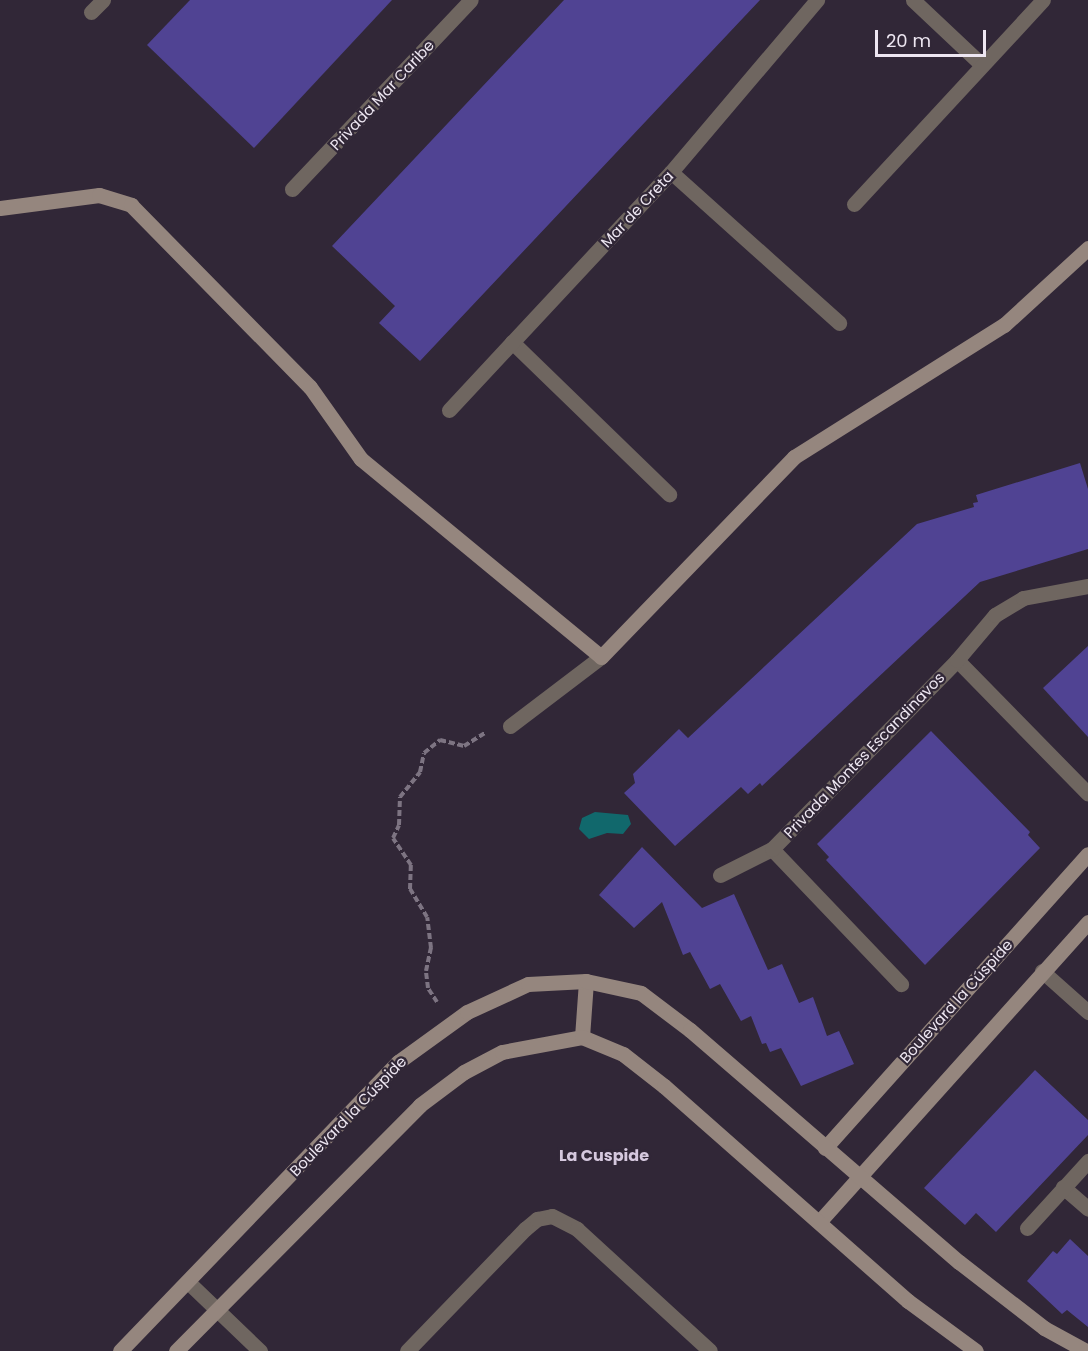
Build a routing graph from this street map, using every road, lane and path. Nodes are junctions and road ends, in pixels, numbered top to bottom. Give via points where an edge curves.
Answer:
1 (103, 0) edge
2 (471, 0) edge
3 (817, 0) edge
4 (913, 0) edge
5 (1043, 0) edge
6 (91, 12) dead end
7 (981, 64) junction
8 (671, 172) junction
9 (292, 189) dead end
10 (854, 204) dead end
11 (0, 208) edge
12 (1088, 248) edge
13 (839, 323) dead end
14 (512, 342) junction
15 (449, 410) dead end
16 (669, 494) dead end
17 (1088, 586) edge
18 (602, 657) junction
19 (957, 660) junction
20 (510, 726) joint
21 (1088, 794) edge
22 (772, 849) junction
23 (1088, 854) edge
24 (720, 875) dead end
25 (1088, 922) edge
26 (1042, 971) junction
27 (586, 981) junction
28 (901, 984) dead end
29 (438, 1003) dead end
30 (1088, 1012) edge
31 (582, 1037) junction
32 (825, 1148) junction
33 (1088, 1161) edge
34 (857, 1177) junction
35 (1064, 1186) junction
36 (1088, 1209) edge
37 (819, 1222) junction
38 (1027, 1228) dead end
39 (188, 1282) junction
40 (214, 1310) junction
41 (120, 1351) edge
42 (176, 1351) edge
43 (260, 1351) edge
44 (407, 1351) edge
45 (710, 1351) edge
46 (976, 1351) edge
47 (1086, 1351) edge

1 - 6 street
2 - 9 street, Privada Mar Caribe
3 - 8 street, Mar de Creta
4 - 7 street
5 - 7 street
7 - 10 street
8 - 13 street
8 - 14 street, Mar de Creta
11 - 18 street via 99,195 131,205 310,387 361,459
12 - 18 street via 1004,325 794,457
14 - 15 street, Mar de Creta
14 - 16 street
17 - 19 street, Privada Montes Escandinavos via 1023,598 995,615
18 - 20 street
19 - 21 street, Privada Montes Escandinavos
19 - 22 street, Privada Montes Escandinavos
20 - 29 path via 488,731 464,746 440,740 424,753 420,772 400,797 399,825 393,838 411,865 410,888 427,917 431,948 426,971 428,988
22 - 24 street, Privada Montes Escandinavos
22 - 28 street, Privada Montes Escandinavos
23 - 32 street, Boulevard la Cúspide
25 - 26 street
26 - 30 street
26 - 34 street
27 - 31 street
27 - 32 street, Boulevard la Cúspide via 641,993 690,1030
27 - 39 street, Boulevard la Cúspide via 528,984 467,1012 398,1062
31 - 37 street via 622,1054 656,1079
31 - 40 street via 502,1052 464,1072 420,1105
32 - 34 street, Boulevard la Cúspide
33 - 35 street
34 - 37 street
34 - 47 street, Boulevard la Cúspide via 1044,1328
35 - 36 street
35 - 38 street
37 - 46 street via 908,1301
39 - 40 street
39 - 41 street, Boulevard la Cúspide
40 - 42 street
40 - 43 street
44 - 45 street via 525,1229 537,1219 552,1216 578,1229

